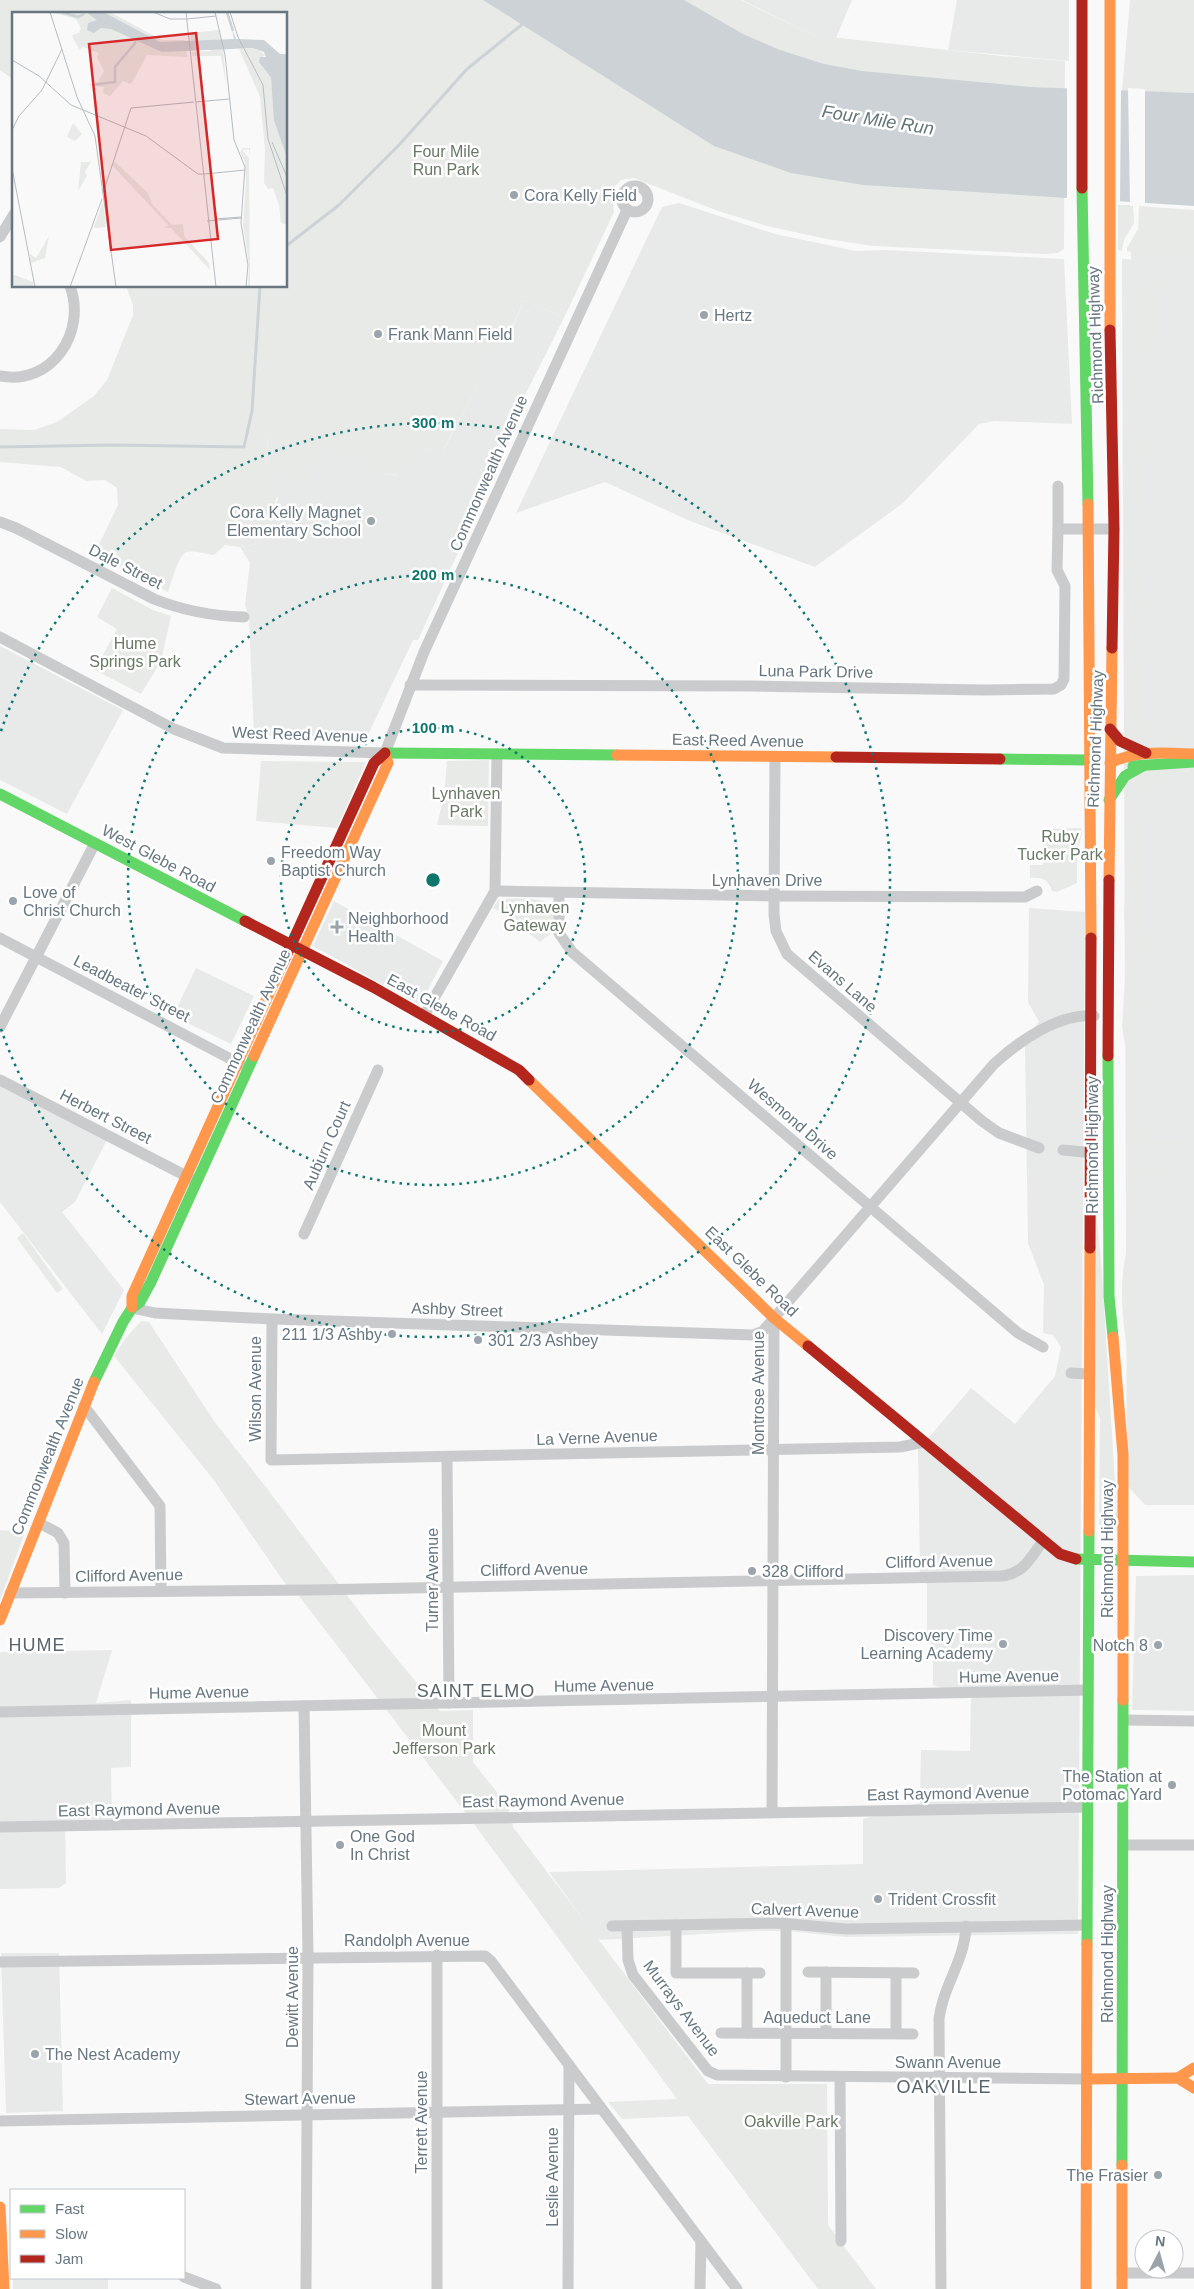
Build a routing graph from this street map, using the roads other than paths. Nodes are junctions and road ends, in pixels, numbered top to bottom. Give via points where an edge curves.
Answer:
1 (1082, 0) edge
2 (1110, 0) edge
3 (627, 210) dead end
4 (12, 217) edge
5 (0, 237) edge
6 (71, 288) edge
7 (0, 376) edge
8 (1058, 486) dead end
9 (0, 522) edge
10 (1058, 529) junction
11 (1088, 529) junction
12 (1114, 529) junction
13 (244, 617) dead end
14 (0, 637) edge
15 (410, 685) junction
16 (1090, 723) junction
17 (1110, 734) junction
18 (1102, 751) junction
19 (385, 753) junction
20 (1146, 753) junction
21 (497, 754) junction
22 (1194, 754) edge
23 (775, 757) junction
24 (1112, 762) junction
25 (1194, 762) edge
26 (1093, 766) junction
27 (1143, 766) junction
28 (0, 794) edge
29 (1109, 800) junction
30 (96, 843) junction
31 (495, 891) junction
32 (1037, 891) dead end
33 (558, 894) junction
34 (774, 896) junction
35 (0, 938) edge
36 (298, 948) junction
37 (36, 957) junction
38 (424, 1016) junction
39 (1091, 1016) junction
40 (1108, 1017) junction
41 (0, 1027) edge
42 (243, 1065) junction
43 (378, 1070) dead end
44 (0, 1080) edge
45 (960, 1102) junction
46 (1039, 1148) dead end
47 (1063, 1150) dead end
48 (1090, 1153) junction
49 (1107, 1154) junction
50 (192, 1179) junction
51 (870, 1206) junction
52 (304, 1234) dead end
53 (132, 1308) junction
54 (774, 1318) junction
55 (272, 1319) junction
56 (1043, 1347) dead end
57 (1071, 1373) dead end
58 (1089, 1374) junction
59 (84, 1406) junction
60 (924, 1442) junction
61 (774, 1448) junction
62 (448, 1457) junction
63 (271, 1460) joint
64 (38, 1522) junction
65 (1043, 1541) junction
66 (1089, 1560) junction
67 (1124, 1562) junction
68 (1194, 1562) edge
69 (773, 1580) junction
70 (449, 1588) junction
71 (161, 1591) junction
72 (10, 1592) junction
73 (65, 1593) junction
74 (0, 1620) edge
75 (1088, 1690) junction
76 (773, 1698) junction
77 (449, 1703) junction
78 (304, 1706) junction
79 (0, 1712) edge
80 (1124, 1720) junction
81 (1194, 1721) edge
82 (1088, 1807) junction
83 (772, 1812) junction
84 (306, 1822) junction
85 (0, 1827) edge
86 (1124, 1845) junction
87 (1194, 1845) edge
88 (786, 1923) junction
89 (676, 1925) junction
90 (1087, 1925) junction
91 (612, 1926) dead end
92 (627, 1926) junction
93 (966, 1926) junction
94 (437, 1955) junction
95 (308, 1956) junction
96 (0, 1962) edge
97 (808, 1972) dead end
98 (826, 1972) junction
99 (747, 1973) junction
100 (760, 1973) dead end
101 (896, 1973) junction
102 (914, 1973) dead end
103 (721, 2033) dead end
104 (747, 2033) junction
105 (786, 2033) junction
106 (826, 2033) junction
107 (896, 2034) junction
108 (913, 2034) dead end
109 (569, 2066) junction
110 (1194, 2068) edge
111 (717, 2075) joint
112 (786, 2077) junction
113 (840, 2077) junction
114 (940, 2078) junction
115 (1122, 2078) junction
116 (1178, 2078) junction
117 (1087, 2079) junction
118 (1194, 2088) edge
119 (601, 2108) junction
120 (569, 2109) junction
121 (437, 2112) junction
122 (307, 2114) junction
123 (0, 2121) edge
124 (0, 2207) edge
125 (701, 2241) junction
126 (840, 2241) dead end
127 (5, 2258) edge
128 (1122, 2273) junction
129 (1194, 2273) edge
130 (185, 2277) edge
131 (4, 2289) edge
132 (216, 2289) edge
133 (306, 2289) edge
134 (437, 2289) edge
135 (568, 2289) edge
136 (700, 2289) edge
137 (737, 2289) edge
138 (941, 2289) edge
139 (1086, 2289) edge
140 (1122, 2289) edge

1 - 11 main road, Richmond Highway
2 - 12 main road, Richmond Highway via 1109,206
3 - 15 street, Commonwealth Avenue
4 - 5 street
6 - 7 street via 76,313 71,337 63,350 38,372 19,378
8 - 10 street, Luna Park Drive
9 - 13 street, Dale Street via 177,609 210,616
10 - 11 street
10 - 15 street, Luna Park Drive via 1057,570 1065,586 1064,678 1054,689
11 - 12 street
11 - 16 main road, Richmond Highway
12 - 17 main road, Richmond Highway
14 - 19 street, West Reed Avenue via 174,729 223,748
15 - 19 street, Commonwealth Avenue
16 - 18 main road
16 - 26 main road, Richmond Highway
17 - 18 main road
17 - 20 main road
17 - 24 main road, Richmond Highway
18 - 24 main road
18 - 26 main road
19 - 21 main road, East Reed Avenue
19 - 36 main road, Commonwealth Avenue via 388,763
20 - 22 main road
20 - 24 main road
21 - 23 main road, East Reed Avenue
21 - 31 street
23 - 26 main road, East Reed Avenue
23 - 34 street, Evans Lane
24 - 26 main road, East Reed Avenue
24 - 27 main road via 1120,766
24 - 29 main road, Richmond Highway
25 - 27 main road
26 - 29 main road via 1102,774
26 - 39 main road, Richmond Highway
27 - 29 main road via 1125,776
28 - 30 main road, West Glebe Road
29 - 40 main road, Richmond Highway
30 - 36 main road, West Glebe Road
30 - 37 street
31 - 33 street, Lynhaven Drive
31 - 38 street
32 - 34 street, Lynhaven Drive via 1025,897
33 - 34 street, Lynhaven Drive
33 - 51 street, Wesmond Drive via 559,933 572,952
34 - 45 street, Evans Lane via 776,931 787,954
35 - 37 street, Leadbeater Street
36 - 38 main road, East Glebe Road
36 - 42 main road, Commonwealth Avenue
37 - 41 street
37 - 42 street, Leadbeater Street
38 - 54 main road, East Glebe Road via 504,1060 531,1079
39 - 40 street, Montrose Avenue
39 - 45 street, Montrose Avenue via 1059,1023 1018,1045 994,1064
39 - 48 main road, Richmond Highway
40 - 49 main road, Richmond Highway
42 - 50 main road, Commonwealth Avenue
43 - 52 street, Auburn Court
44 - 50 street, Herbert Street
45 - 46 street, Evans Lane via 999,1133
45 - 51 street, Montrose Avenue
47 - 48 street
48 - 49 street
48 - 58 main road, Richmond Highway
49 - 67 main road, Richmond Highway via 1109,1296 1123,1455
50 - 53 main road, Commonwealth Avenue via 151,1282 140,1302
51 - 54 street, Montrose Avenue
51 - 56 street, Wesmond Drive via 1018,1333
53 - 55 street, Ashby Street via 155,1313
53 - 59 main road, Commonwealth Avenue via 111,1344
54 - 55 street, Ashby Street via 764,1331 753,1335
54 - 60 main road, East Glebe Road
54 - 61 street, Montrose Avenue
55 - 63 street, Wilson Avenue
57 - 58 street
58 - 66 main road, Richmond Highway
59 - 64 main road, Commonwealth Avenue
59 - 71 street via 160,1506
60 - 61 street, La Verne Avenue via 900,1447
60 - 65 main road, East Glebe Road
61 - 62 street, La Verne Avenue
61 - 69 street, Montrose Avenue
62 - 63 street, La Verne Avenue
62 - 70 street, Turner Avenue
64 - 72 main road, Commonwealth Avenue
64 - 73 street via 58,1533 64,1544
65 - 66 main road, East Glebe Road via 1060,1554
65 - 69 street, Clifford Avenue via 1023,1569 1009,1575
66 - 67 main road, East Glebe Road
66 - 75 main road, Richmond Highway
67 - 68 main road, East Glebe Road
67 - 80 main road, Richmond Highway
69 - 70 street, Clifford Avenue
69 - 76 street, Montrose Avenue
70 - 71 street, Clifford Avenue
70 - 77 street, Turner Avenue
71 - 73 street, Clifford Avenue
72 - 73 street, Clifford Avenue
72 - 74 main road, Commonwealth Avenue
75 - 76 street, Hume Avenue
75 - 82 main road, Richmond Highway
76 - 77 street, Hume Avenue
76 - 83 street, Montrose Avenue
77 - 78 street, Hume Avenue
78 - 79 street, Hume Avenue
78 - 84 street, Dewitt Avenue
80 - 81 street
80 - 86 main road, Richmond Highway
82 - 83 street, East Raymond Avenue
82 - 90 main road, Richmond Highway
83 - 84 street, East Raymond Avenue
84 - 85 street, East Raymond Avenue
84 - 95 street, Dewitt Avenue
86 - 87 street
86 - 115 main road, Richmond Highway
88 - 89 street, Calvert Avenue
88 - 93 street, Calvert Avenue via 846,1929
88 - 105 street
89 - 92 street, Calvert Avenue
89 - 99 street via 676,1974
90 - 93 street, Calvert Avenue
90 - 117 main road, Richmond Highway
91 - 92 street, Calvert Avenue
92 - 111 street, Murrays Avenue via 628,1960 633,1975 708,2071
93 - 114 street via 964,1951 944,1994 940,2011
94 - 95 street, Randolph Avenue
94 - 109 street, Randolph Avenue via 485,1956 491,1961
94 - 121 street, Terrett Avenue
95 - 96 street, Randolph Avenue
95 - 122 street, Dewitt Avenue
97 - 98 street
98 - 101 street
98 - 106 street
99 - 100 street
99 - 104 street
101 - 102 street
101 - 107 street
103 - 104 street, Aqueduct Lane
104 - 105 street, Aqueduct Lane
105 - 106 street, Aqueduct Lane
105 - 112 street
106 - 107 street, Aqueduct Lane
107 - 108 street, Aqueduct Lane
109 - 119 street, Randolph Avenue
109 - 120 street, Leslie Avenue
110 - 116 main road
111 - 112 street, Swann Avenue
112 - 113 street, Swann Avenue
113 - 114 street, Swann Avenue
113 - 126 street
114 - 117 street, Swann Avenue
114 - 138 street
115 - 116 main road, Swann Avenue
115 - 117 main road, Swann Avenue
115 - 128 main road, Richmond Highway
116 - 118 main road
117 - 139 main road, Richmond Highway
119 - 120 street, Stewart Avenue
119 - 125 street, Randolph Avenue
120 - 121 street, Stewart Avenue
120 - 135 street, Leslie Avenue
121 - 122 street, Stewart Avenue
121 - 134 street, Terrett Avenue
122 - 123 street, Stewart Avenue
122 - 133 street, Dewitt Avenue
124 - 127 main road
125 - 136 street
125 - 137 street, Randolph Avenue
127 - 131 main road
128 - 129 street
128 - 140 main road, Richmond Highway
130 - 132 street

